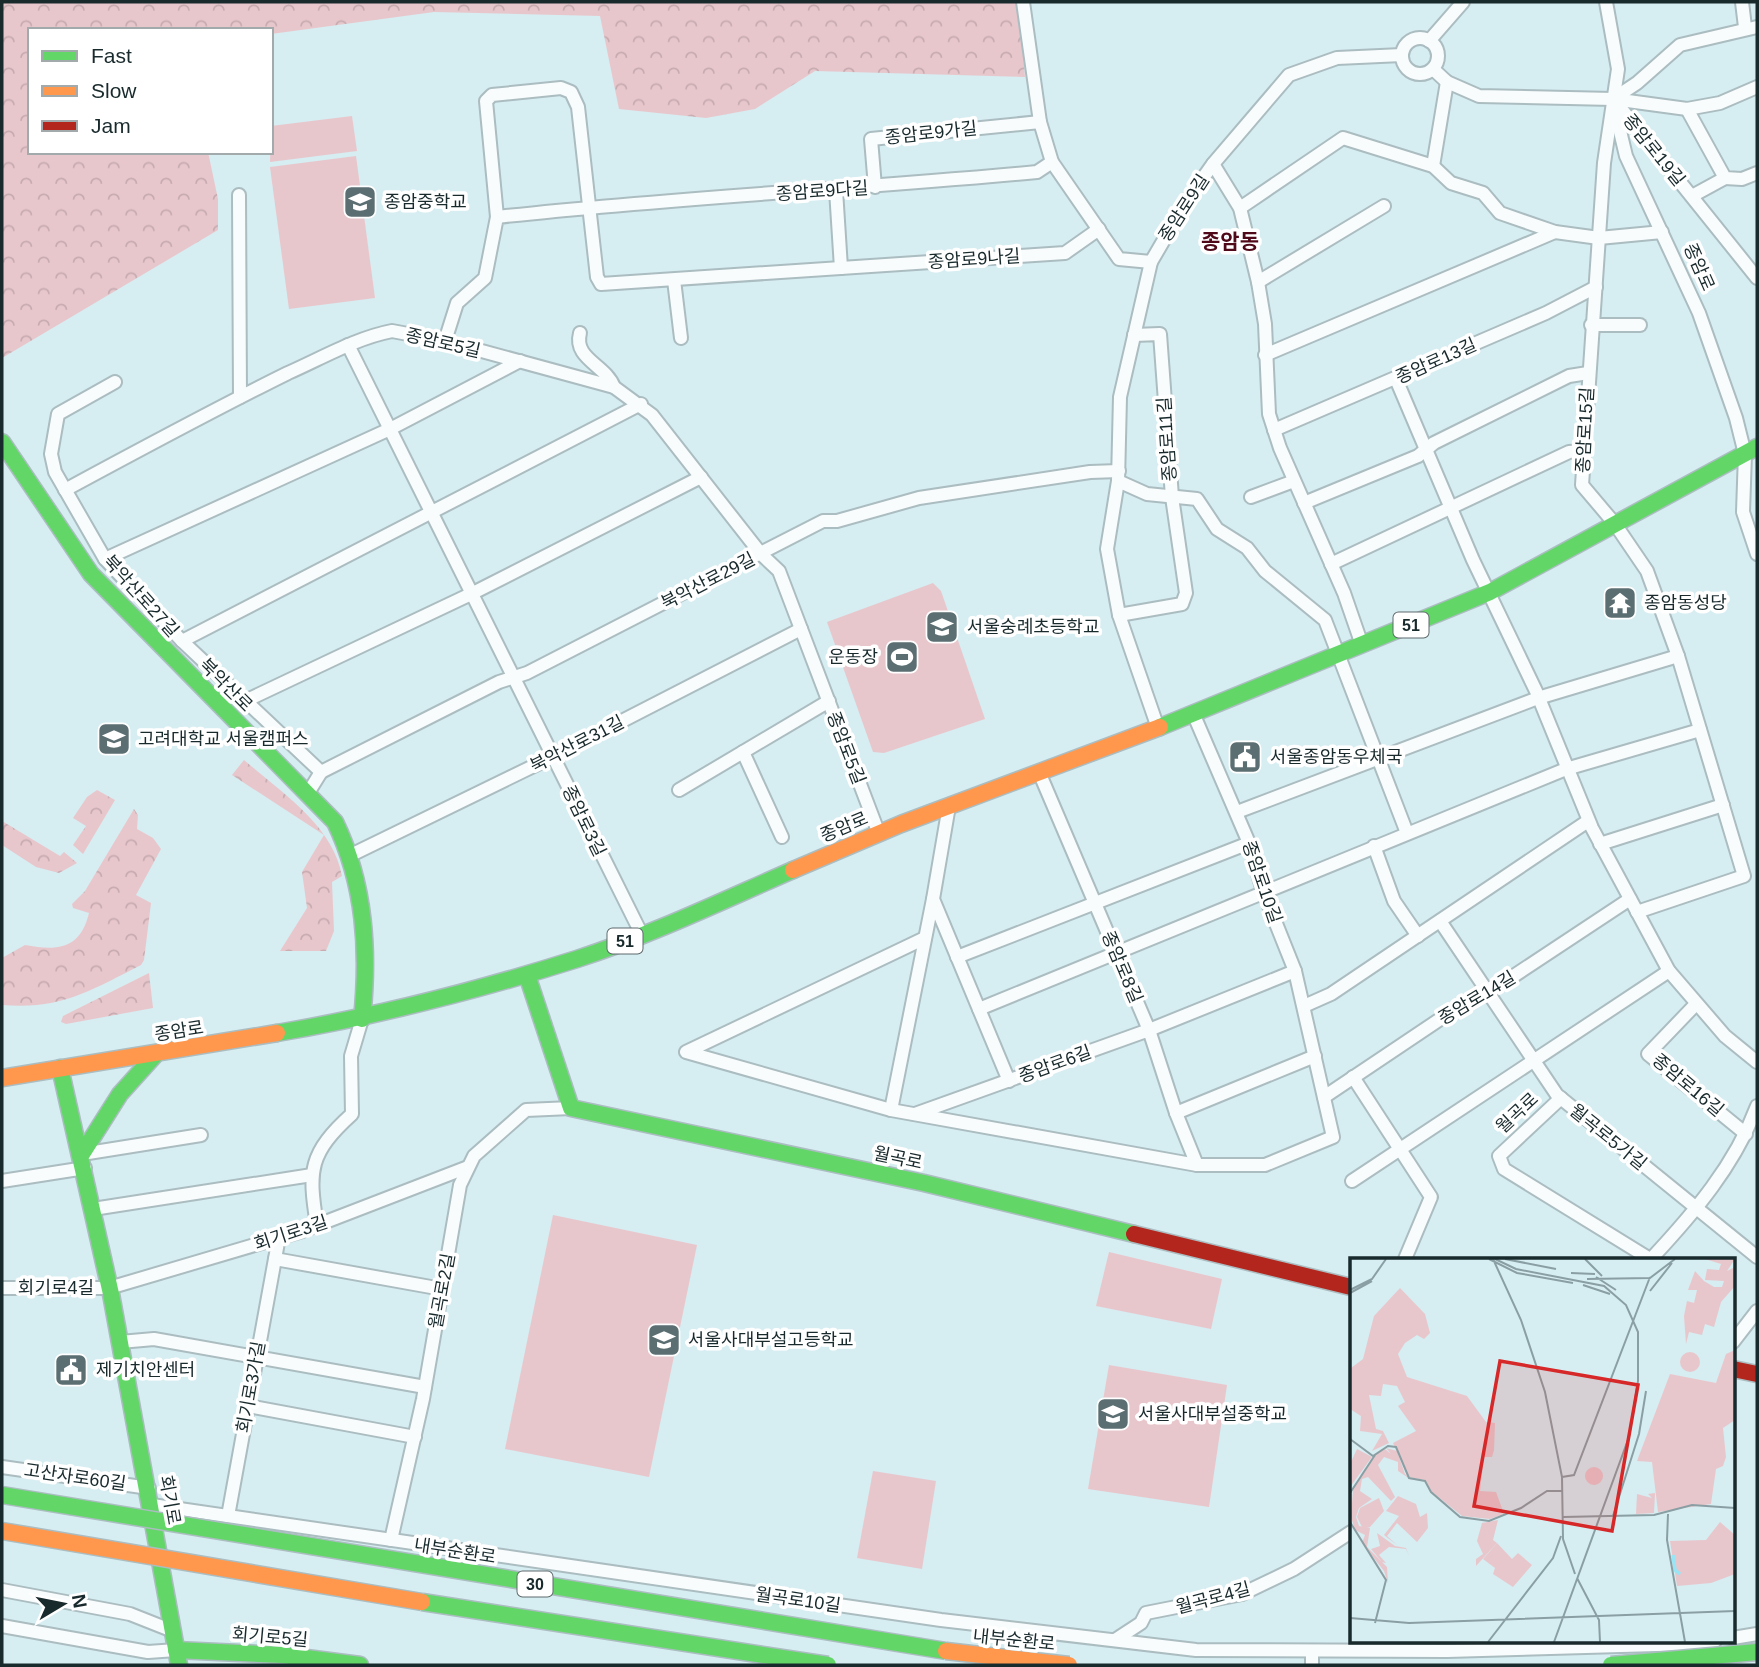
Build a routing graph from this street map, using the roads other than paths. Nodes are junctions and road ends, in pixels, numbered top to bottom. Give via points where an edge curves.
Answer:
1 (1023, 2) edge
2 (1463, 2) edge
3 (1606, 2) edge
4 (1742, 2) edge
5 (1751, 27) edge
6 (1429, 41) junction
7 (1402, 55) junction
8 (1433, 69) junction
9 (1447, 82) junction
10 (1757, 87) edge
11 (1613, 99) junction
12 (1687, 109) junction
13 (1040, 122) junction
14 (1052, 162) junction
15 (1213, 164) junction
16 (1433, 166) junction
17 (1757, 173) edge
18 (1726, 178) junction
19 (875, 187) junction
20 (836, 190) junction
21 (239, 195) dead end
22 (1692, 196) junction
23 (1384, 206) dead end
24 (589, 207) junction
25 (1240, 208) junction
26 (497, 217) junction
27 (1099, 229) junction
28 (1555, 232) junction
29 (1662, 232) junction
30 (1599, 237) junction
31 (1151, 262) junction
32 (841, 268) junction
33 (1757, 278) edge
34 (674, 280) junction
35 (1258, 282) junction
36 (1596, 287) junction
37 (1591, 325) junction
38 (1640, 325) dead end
39 (580, 333) dead end
40 (1135, 335) junction
41 (681, 338) dead end
42 (444, 341) junction
43 (348, 345) junction
44 (1265, 355) junction
45 (520, 361) junction
46 (1588, 373) junction
47 (1396, 379) junction
48 (115, 382) dead end
49 (614, 387) junction
50 (240, 397) junction
51 (641, 404) junction
52 (390, 429) junction
53 (1274, 430) junction
54 (2, 442) edge
55 (1427, 449) junction
56 (1751, 450) edge
57 (1582, 451) junction
58 (1119, 476) junction
59 (701, 477) junction
60 (1294, 481) junction
61 (65, 490) junction
62 (1172, 497) junction
63 (1251, 497) dead end
64 (1304, 503) junction
65 (1452, 508) junction
66 (431, 512) junction
67 (1615, 524) junction
68 (761, 554) junction
69 (1757, 554) edge
70 (105, 559) junction
71 (1331, 564) junction
72 (1490, 592) junction
73 (471, 594) junction
74 (1119, 615) junction
75 (801, 629) junction
76 (182, 641) junction
77 (1362, 645) junction
78 (1337, 655) junction
79 (1678, 656) junction
80 (513, 679) junction
81 (1538, 698) junction
82 (245, 701) junction
83 (829, 701) junction
84 (1193, 713) junction
85 (1158, 727) junction
86 (1700, 730) junction
87 (743, 752) junction
88 (552, 757) junction
89 (1376, 758) junction
90 (1566, 769) junction
91 (321, 772) junction
92 (1039, 772) junction
93 (679, 790) dead end
94 (308, 793) junction
95 (1723, 805) junction
96 (949, 806) junction
97 (1237, 813) junction
98 (1588, 821) junction
99 (1407, 833) junction
100 (879, 834) junction
101 (782, 837) dead end
102 (1249, 843) junction
103 (1600, 844) junction
104 (1374, 846) junction
105 (351, 855) junction
106 (1263, 891) junction
107 (933, 899) junction
108 (1630, 899) junction
109 (1095, 904) junction
110 (1637, 912) junction
111 (1440, 921) junction
112 (642, 935) junction
113 (1418, 936) junction
114 (925, 938) junction
115 (1116, 953) junction
116 (957, 957) junction
117 (1295, 971) junction
118 (1669, 971) junction
119 (527, 975) junction
120 (1485, 989) junction
121 (1696, 1004) junction
122 (1304, 1006) junction
123 (979, 1009) junction
124 (362, 1019) junction
125 (1149, 1030) junction
126 (156, 1055) junction
127 (1315, 1056) junction
128 (1532, 1060) junction
129 (1757, 1062) edge
130 (60, 1068) junction
131 (1353, 1077) junction
132 (2, 1078) edge
133 (1009, 1081) junction
134 (1324, 1097) junction
135 (1561, 1098) junction
136 (1757, 1105) edge
137 (570, 1108) junction
138 (891, 1110) junction
139 (1176, 1113) junction
140 (914, 1115) junction
141 (1746, 1134) junction
142 (201, 1135) dead end
143 (1400, 1149) junction
144 (83, 1161) junction
145 (1197, 1165) junction
146 (468, 1167) junction
147 (312, 1175) junction
148 (2, 1181) edge
149 (1352, 1181) dead end
150 (93, 1209) junction
151 (1698, 1209) junction
152 (317, 1225) junction
153 (279, 1237) junction
154 (1757, 1257) edge
155 (1405, 1258) edge
156 (1649, 1258) edge
157 (1652, 1258) edge
158 (275, 1259) junction
159 (1350, 1287) edge
160 (2, 1288) edge
161 (109, 1288) junction
162 (442, 1289) junction
163 (1757, 1311) edge
164 (1734, 1341) edge
165 (120, 1342) junction
166 (257, 1356) junction
167 (1734, 1369) edge
168 (1757, 1374) edge
169 (425, 1387) junction
170 (248, 1406) junction
171 (415, 1437) junction
172 (2, 1467) edge
173 (149, 1488) junction
174 (2, 1495) edge
175 (152, 1505) junction
176 (228, 1516) junction
177 (2, 1531) edge
178 (1350, 1533) edge
179 (391, 1540) junction
180 (2, 1590) edge
181 (2, 1626) edge
182 (173, 1632) junction
183 (1757, 1634) edge
184 (1734, 1638) edge
185 (1115, 1640) junction
186 (1707, 1642) edge
187 (1692, 1644) junction
188 (1451, 1646) edge
189 (1312, 1651) junction
190 (1757, 1652) edge
191 (178, 1657) edge
192 (360, 1665) edge
193 (828, 1665) edge
194 (1069, 1665) edge
195 (1312, 1665) edge
196 (1611, 1665) edge
197 (1695, 1665) edge

1 - 13 street
2 - 6 street
3 - 11 street, 종암로19길 via 1618,69
4 - 5 street
5 - 11 street via 1680,45
6 - 7 street via 1411,40
6 - 8 street via 1438,54
7 - 8 street via 1405,67 1415,74
7 - 15 street, 종암로9길 via 1337,58 1290,75
8 - 9 street
9 - 11 street via 1479,96
9 - 16 street
10 - 12 street via 1720,103
11 - 12 street
11 - 22 street, 종암로19길
11 - 29 street, 종암로 via 1626,156
11 - 30 street, 종암로15길
12 - 18 street
13 - 14 street
13 - 19 street, 종암로9가길 via 871,139
14 - 19 street, 종암로9다길 via 1037,172
14 - 27 street
15 - 25 street
15 - 31 street, 종암로9길
16 - 25 street via 1343,138
16 - 28 street via 1451,183 1483,193 1500,214
17 - 18 street via 1742,179
18 - 22 street
19 - 20 street, 종암로9다길
20 - 24 street, 종암로9다길
20 - 32 street
21 - 50 street
22 - 33 street, 종암로19길
23 - 35 street
24 - 26 street, 종암로9다길
24 - 26 street via 578,107 571,92 561,88 492,95 485,110
24 - 34 street, 종암로9나길 via 598,282
25 - 35 street
26 - 42 street via 485,278 457,303
27 - 31 street via 1119,259
27 - 32 street, 종암로9나길 via 1065,253
28 - 30 street
28 - 44 street
29 - 30 street
29 - 56 street, 종암로 via 1699,313
30 - 36 street, 종암로15길
31 - 40 street, 종암로9길
32 - 34 street, 종암로9나길
34 - 41 street
35 - 44 street
36 - 37 street, 종암로15길
36 - 47 street, 종암로13길
37 - 38 street
37 - 46 street, 종암로15길
39 - 49 street, 종암로5길 via 579,350 608,375
40 - 58 street, 종암로9길 via 1120,397
40 - 62 street, 종암로11길 via 1160,334
42 - 43 street, 종암로5길 via 392,331
42 - 45 street, 종암로5길
43 - 50 street, 종암로5길
43 - 52 street, 종암로3길
44 - 53 street
45 - 49 street, 종암로5길
45 - 52 street
46 - 55 street via 1569,376
46 - 57 street, 종암로15길
47 - 53 street, 종암로13길
47 - 55 street
48 - 61 street, 북악산로27길 via 58,414 52,462
49 - 51 street, 종암로5길
50 - 61 street, 종암로5길
51 - 59 street, 종암로5길
51 - 66 street
52 - 66 street, 종암로3길
52 - 70 street
53 - 60 street
54 - 94 main road, 북악산로 via 92,574
55 - 64 street
55 - 65 street
56 - 67 main road, 종암로 / 51
56 - 69 street via 1743,512
57 - 65 street via 1569,452
57 - 67 street, 종암로15길 via 1582,485
58 - 62 street via 1147,494
58 - 68 street, 북악산로29길 via 1090,472 919,498 823,522
58 - 74 street, 종암로9길 via 1107,549
59 - 68 street, 종암로5길
59 - 73 street
60 - 63 street
60 - 64 street
61 - 70 street, 북악산로27길
62 - 74 street via 1186,593 1181,604
62 - 78 street, 종암로11길 via 1197,499 1217,529 1247,548 1265,571 1325,620
64 - 71 street
65 - 71 street
65 - 72 street
66 - 73 street, 종암로3길
66 - 76 street
67 - 72 main road, 종암로 / 51
67 - 79 street via 1647,571
68 - 75 street, 종암로5길 via 779,571
68 - 80 street, 북악산로29길
70 - 76 street, 북악산로27길
71 - 77 street
72 - 77 main road, 종암로 / 51
72 - 81 street
73 - 80 street, 종암로3길
73 - 82 street
74 - 85 street, 종암로9길
75 - 83 street, 종암로5길
75 - 88 street, 북악산로31길
76 - 82 street, 북악산로27길
77 - 78 main road, 종암로 / 51
78 - 84 main road, 종암로 / 51
78 - 89 street
79 - 81 street
79 - 86 street
80 - 88 street, 종암로3길
80 - 91 street, 북악산로29길
81 - 89 street
81 - 90 street
82 - 91 street, 북악산로27길
83 - 87 street, 종암로5길
83 - 100 street, 종암로5길
84 - 85 main road, 종암로 / 51
84 - 97 street, 종암로10길
85 - 92 main road, 종암로 / 51
86 - 90 street
86 - 95 street
87 - 93 street, 종암로5길
87 - 101 street
88 - 105 street, 북악산로31길
88 - 112 street, 종암로3길
89 - 97 street
89 - 99 street
90 - 98 street
90 - 99 street
91 - 94 street
92 - 96 main road, 종암로 / 51
92 - 109 street, 종암로8길
94 - 105 main road, 북악산로 via 335,822
95 - 103 street
95 - 110 street via 1744,877
96 - 100 main road, 종암로 / 51
96 - 107 street
97 - 102 street, 종암로10길
98 - 103 street
98 - 111 street
99 - 104 street
100 - 112 main road, 종암로 / 51
102 - 106 street, 종암로10길
102 - 109 street
103 - 108 street
104 - 106 street
104 - 113 street via 1394,901
105 - 124 main road, 북악산로 via 368,963
106 - 115 street
106 - 117 street, 종암로10길
107 - 114 street
107 - 116 street, 종암로6길
108 - 110 street
108 - 120 street, 종암로14길 via 1496,987
109 - 115 street, 종암로8길
109 - 116 street
110 - 118 street
111 - 113 street
111 - 120 street, 월곡로5가길
112 - 119 main road, 종암로 / 51
113 - 122 street via 1331,994
114 - 138 street
114 - 138 street via 686,1052
115 - 123 street
115 - 125 street, 종암로8길
116 - 123 street, 종암로6길
117 - 122 street, 종암로10길
117 - 125 street, 종암로6길
118 - 121 street
118 - 128 street
119 - 124 main road, 종암로 / 51
119 - 137 main road
120 - 128 street, 월곡로5가길
120 - 131 street, 종암로14길
121 - 129 street via 1724,1036
121 - 141 street, 종암로16길 via 1648,1054
122 - 127 street, 종암로10길
123 - 133 street, 종암로6길
124 - 126 main road, 종암로 / 51
124 - 147 street via 351,1056 352,1114 332,1132 315,1158
125 - 133 street, 종암로6길
125 - 139 street, 종암로8길
126 - 130 main road, 종암로 / 51
126 - 144 main road via 120,1094
127 - 134 street, 종암로10길
127 - 139 street
128 - 135 street, 월곡로5가길
128 - 143 street
130 - 132 main road, 종암로 / 51
130 - 144 main road, 회기로
131 - 134 street, 종암로14길
131 - 143 street
133 - 140 street
134 - 145 street, 종암로10길 via 1333,1137 1265,1165
135 - 151 street, 월곡로5가길
135 - 156 street, 월곡로 via 1499,1156 1504,1169
136 - 141 street
137 - 146 street, 월곡로2길 via 526,1110 474,1156
137 - 159 main road, 월곡로 via 924,1184
138 - 140 street
139 - 145 street, 종암로8길
140 - 145 street
141 - 151 street
142 - 144 street
143 - 149 street
143 - 155 street via 1432,1197
144 - 148 street
144 - 150 main road, 회기로
146 - 152 street, 회기로3길
146 - 162 street, 월곡로2길 via 460,1185
147 - 150 street
147 - 152 street
150 - 161 main road, 회기로
151 - 154 street, 월곡로5가길
151 - 157 street
152 - 153 street, 회기로3길
153 - 158 street, 회기로3가길
153 - 161 street, 회기로3길
158 - 162 street
158 - 166 street, 회기로3가길
160 - 161 street, 회기로4길
161 - 165 main road, 회기로
162 - 169 street, 월곡로2길
163 - 164 street
165 - 166 street via 150,1338
165 - 173 main road, 회기로
166 - 169 street
166 - 170 street, 회기로3가길
167 - 168 main road
169 - 171 street, 월곡로2길
170 - 171 street
170 - 176 street, 회기로3가길
171 - 179 street, 월곡로2길
172 - 173 street, 고산자로60길
173 - 175 main road, 회기로
174 - 194 main road, 내부순환로 / 30, bridge via 987,1658
175 - 176 street, 월곡로10길
175 - 182 main road, 회기로, bridge
176 - 179 street, 월곡로10길
177 - 193 main road, 30, bridge
178 - 185 street, 월곡로4길 via 1294,1569 1242,1594 1146,1613 1141,1623
179 - 185 street, 월곡로10길 via 941,1620
180 - 182 street via 130,1614
181 - 191 street
182 - 191 main road, 회기로
183 - 184 street
185 - 189 street, 월곡로10길 via 1196,1650
186 - 187 street, 월곡로10길
187 - 188 street, 월곡로10길
187 - 197 street
188 - 189 street, 월곡로10길
189 - 195 street
190 - 196 main road, bridge
191 - 192 main road, 회기로5길 via 283,1655

